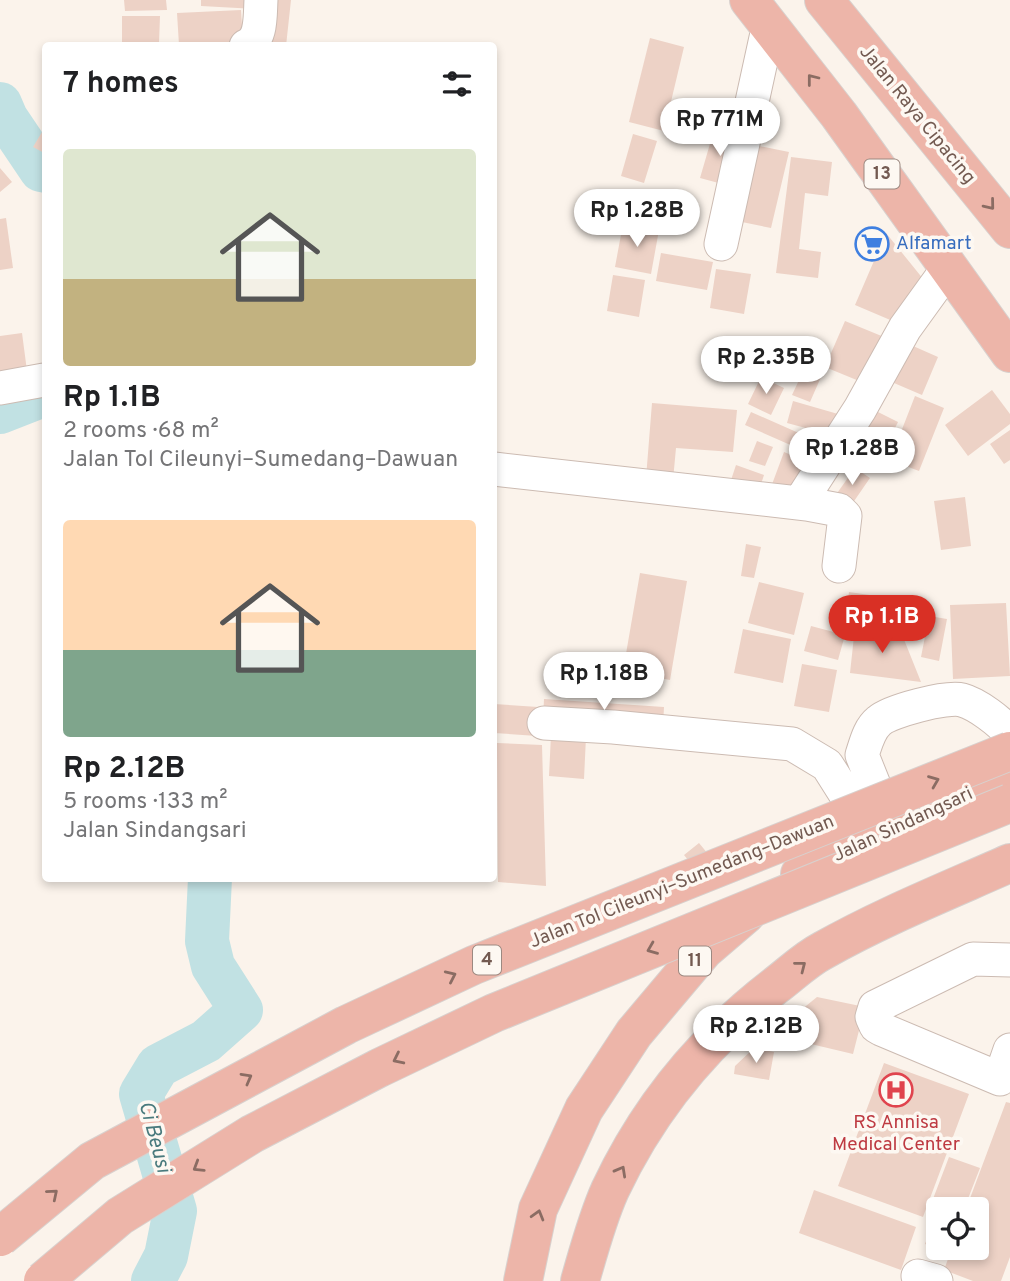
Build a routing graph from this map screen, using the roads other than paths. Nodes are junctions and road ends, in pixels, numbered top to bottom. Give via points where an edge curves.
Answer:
1 (261, 0) edge
2 (824, 0) edge
3 (759, 12) edge
4 (252, 42) edge
5 (839, 115) junction
6 (1010, 229) edge
7 (721, 244) dead end
8 (949, 267) junction
9 (1010, 309) edge
10 (1010, 353) edge
11 (42, 380) edge
12 (0, 388) edge
13 (497, 469) edge
14 (807, 504) junction
15 (839, 566) dead end
16 (544, 723) dead end
17 (1010, 734) edge
18 (1010, 751) edge
19 (1010, 777) edge
20 (1010, 803) edge
21 (881, 831) junction
22 (1010, 863) edge
23 (1010, 960) edge
24 (1007, 1071) edge
25 (0, 1237) edge
26 (43, 1281) edge
27 (523, 1281) edge
28 (580, 1281) edge

1 - 4 street via 257,37
2 -> 6 highway, Jalan Raya Cipacing
5 -> 3 highway, 13
3 - 7 street
5 - 8 highway, 13
5 - 9 highway via 910,182
8 - 10 highway, 13
8 - 14 street via 905,328 860,409 808,486
11 - 12 street
13 - 14 street
14 - 15 street via 839,510 845,516
16 - 21 street via 792,744 827,765
17 - 21 street via 1002,723 961,700 942,701 880,720 862,755
25 -> 18 highway, Jalan Tol Cileunyi–Sumedang–Dawuan / 4, bridge via 92,1161 346,1025 474,965
19 - 21 highway, Jalan Sindangsari / 11
20 -> 26 highway, bridge via 494,1013 379,1068 252,1134 120,1216
27 -> 21 highway, Jalan Sindangsari / 11 via 538,1209 584,1109 634,1033 704,950 779,885
28 -> 22 highway via 610,1190 661,1101 702,1052 750,1006 819,952
23 - 24 street via 973,959 872,1012 881,1029 943,1056

